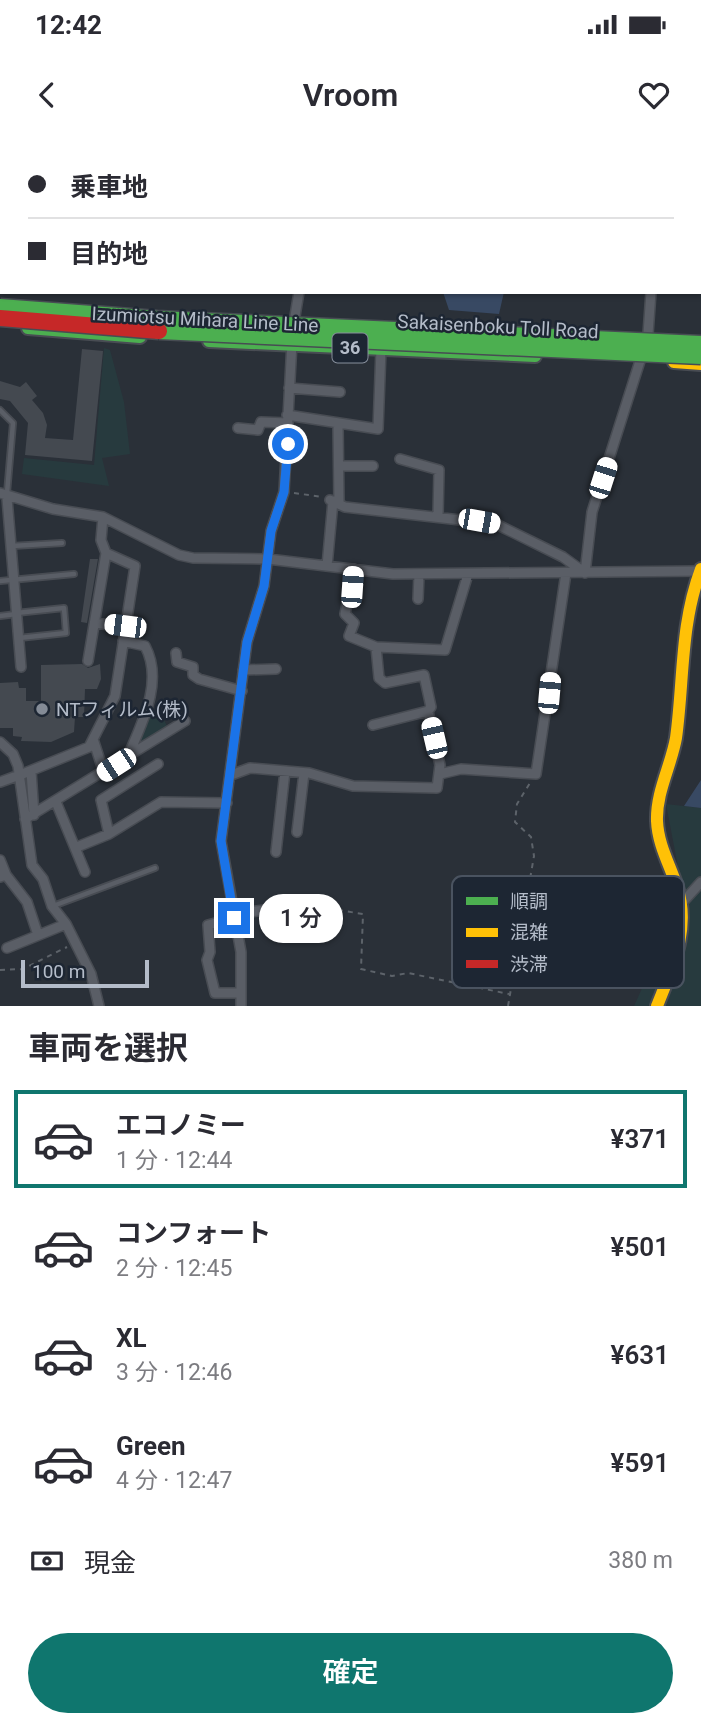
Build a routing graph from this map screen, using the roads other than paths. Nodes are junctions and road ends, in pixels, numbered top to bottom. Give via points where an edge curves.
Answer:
1 (299, 294) edge
2 (651, 294) edge
3 (0, 300) edge
4 (0, 307) edge
5 (0, 318) edge
6 (293, 319) junction
7 (0, 325) edge
8 (648, 334) junction
9 (701, 337) edge
10 (701, 344) edge
11 (292, 346) junction
12 (381, 349) junction
13 (701, 356) edge
14 (640, 361) junction
15 (701, 364) edge
16 (289, 388) junction
17 (340, 392) dead end
18 (0, 410) edge
19 (288, 419) junction
20 (338, 425) junction
21 (238, 428) dead end
22 (400, 459) dead end
23 (339, 466) junction
24 (373, 467) dead end
25 (3, 495) edge
26 (334, 502) junction
27 (438, 516) junction
28 (103, 517) junction
29 (62, 543) dead end
30 (11, 546) junction
31 (106, 553) junction
32 (268, 559) junction
33 (327, 566) junction
34 (354, 569) junction
35 (701, 570) edge
36 (419, 573) junction
37 (566, 573) junction
38 (585, 573) junction
39 (74, 574) dead end
40 (467, 574) junction
41 (14, 580) junction
42 (0, 581) edge
43 (418, 599) dead end
44 (16, 613) junction
45 (0, 616) edge
46 (95, 623) junction
47 (125, 626) junction
48 (19, 638) junction
49 (123, 641) junction
50 (376, 647) junction
51 (176, 653) dead end
52 (88, 661) dead end
53 (21, 667) dead end
54 (275, 669) dead end
55 (243, 670) junction
56 (242, 691) junction
57 (428, 711) junction
58 (185, 721) dead end
59 (373, 725) dead end
60 (0, 742) edge
61 (94, 742) junction
62 (128, 757) junction
63 (158, 764) dead end
64 (31, 771) junction
65 (285, 771) junction
66 (104, 773) junction
67 (304, 773) junction
68 (440, 774) junction
69 (232, 775) junction
70 (17, 776) junction
71 (0, 782) edge
72 (56, 802) junction
73 (227, 803) junction
74 (30, 817) junction
75 (280, 818) junction
76 (299, 819) junction
77 (297, 832) dead end
78 (109, 834) junction
79 (76, 847) junction
80 (276, 852) dead end
81 (0, 860) edge
82 (155, 869) dead end
83 (85, 872) dead end
84 (3, 876) edge
85 (671, 876) edge
86 (701, 882) edge
87 (684, 901) edge
88 (52, 906) junction
89 (330, 908) road end
90 (234, 916) junction
91 (66, 924) junction
92 (38, 935) junction
93 (7, 948) dead end
94 (664, 988) edge
95 (239, 993) junction
96 (99, 1006) edge
97 (241, 1006) edge
98 (657, 1006) edge

1 - 6 street
2 - 8 street
3 - 6 main road, Izumiotsu Mihara Line Line / 36
4 - 10 main road, Sakaisenboku Toll Road, bridge
5 - 13 main road, Sakaisenboku Toll Road, bridge via 157,331
6 - 8 main road, Izumiotsu Mihara Line Line / 36
6 - 11 street
7 - 11 main road, Izumiotsu Mihara Line Line / 36
8 - 9 main road, Izumiotsu Mihara Line Line / 36
11 - 12 main road, Izumiotsu Mihara Line Line / 36
11 - 16 street
12 - 14 main road, Izumiotsu Mihara Line Line / 36
12 - 20 street via 378,429
14 - 15 main road, Izumiotsu Mihara Line Line / 36
14 - 38 street via 592,512
16 - 17 street
16 - 19 street
18 - 25 lane via 13,423
19 - 20 street via 322,418
19 - 21 street via 261,422 258,430
19 - 32 street via 284,492 271,531
20 - 23 street
22 - 27 street via 439,470
23 - 24 street
23 - 26 street
25 - 28 street
25 - 30 street
26 - 27 street
26 - 33 street
27 - 38 street via 496,524
28 - 31 street via 101,540
28 - 32 street via 179,555
29 - 30 lane
30 - 41 street
31 - 46 street
31 - 47 street via 135,566
32 - 33 street
32 - 55 street
33 - 34 street
34 - 36 street
34 - 50 street via 345,614 354,623 349,636
35 - 38 street
35 - 85 main road via 683,623 676,737 656,819
36 - 40 street
36 - 43 street
37 - 38 street
37 - 40 street
37 - 68 street via 536,774 461,769
39 - 41 lane
40 - 50 street via 445,650
41 - 42 lane
41 - 44 street
44 - 45 lane
44 - 48 street
44 - 48 lane via 64,608 66,633
46 - 47 street
46 - 52 street
47 - 49 street
48 - 53 street
49 - 61 street via 115,696
49 - 62 street via 145,646 152,663 149,705
50 - 57 street via 379,678 385,683 424,676
51 - 56 street via 177,662 193,667 193,675 199,679
54 - 55 street
55 - 56 street
56 - 69 street
57 - 59 street
57 - 68 street
58 - 62 street
60 - 70 street via 13,754
61 - 64 street
61 - 66 street
62 - 66 street
63 - 78 street via 101,800
64 - 70 street
64 - 74 street
65 - 67 street
65 - 69 street via 250,768
65 - 75 street
66 - 72 street
67 - 68 street via 353,786 437,788
67 - 76 street
69 - 73 street
70 - 71 street
70 - 74 street
72 - 74 street
72 - 79 street
73 - 78 street via 161,802
73 - 90 street via 220,849
74 - 88 street via 32,865 44,879
75 - 76 street
75 - 80 street
76 - 77 street
78 - 79 street
79 - 83 street
81 - 84 street
82 - 88 lane
84 - 92 street via 27,902
86 - 87 street
88 - 91 street
89 - 90 street via 281,908
90 - 95 street via 241,952
90 - 95 street via 208,925 207,960 215,993
91 - 92 street
91 - 96 street via 91,974
92 - 93 street
94 - 98 main road
95 - 97 street

